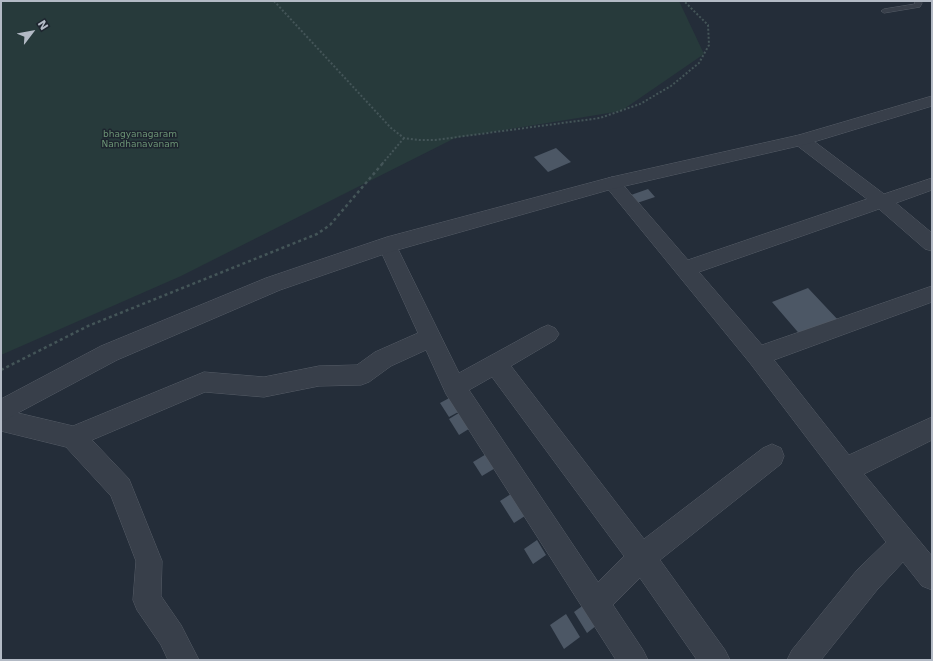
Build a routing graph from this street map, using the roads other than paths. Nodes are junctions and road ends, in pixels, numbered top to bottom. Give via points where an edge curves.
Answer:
1 (918, 1) edge
2 (884, 11) dead end
3 (932, 101) edge
4 (801, 140) junction
5 (612, 182) junction
6 (932, 184) edge
7 (880, 200) junction
8 (932, 244) edge
9 (387, 245) junction
10 (684, 269) junction
11 (932, 294) edge
12 (548, 334) dead end
13 (430, 338) junction
14 (758, 356) junction
15 (495, 363) junction
16 (454, 388) junction
17 (1, 411) edge
18 (1, 420) edge
19 (932, 428) edge
20 (73, 437) junction
21 (772, 456) dead end
22 (845, 470) junction
23 (904, 543) junction
24 (642, 558) junction
25 (932, 576) edge
26 (595, 603) junction
27 (184, 660) edge
28 (633, 660) edge
29 (715, 660) edge
30 (802, 660) edge

1 - 2 lane via 918,6
3 - 4 street
4 - 5 street
4 - 7 street
5 - 9 street
5 - 10 street
6 - 7 street
7 - 8 street
7 - 10 street
9 - 13 street
9 - 17 street via 274,284 109,352
10 - 14 street
11 - 14 street
12 - 15 street
13 - 16 street
13 - 20 street via 383,359 361,376 319,376 264,387 204,382
14 - 22 street
15 - 16 street
15 - 24 street
16 - 26 street
18 - 20 street
19 - 22 street
20 - 27 street via 120,488 149,561 147,600 171,635
21 - 24 street
22 - 23 street
23 - 25 street
23 - 30 street via 868,580
24 - 26 street
24 - 29 street
26 - 28 street

